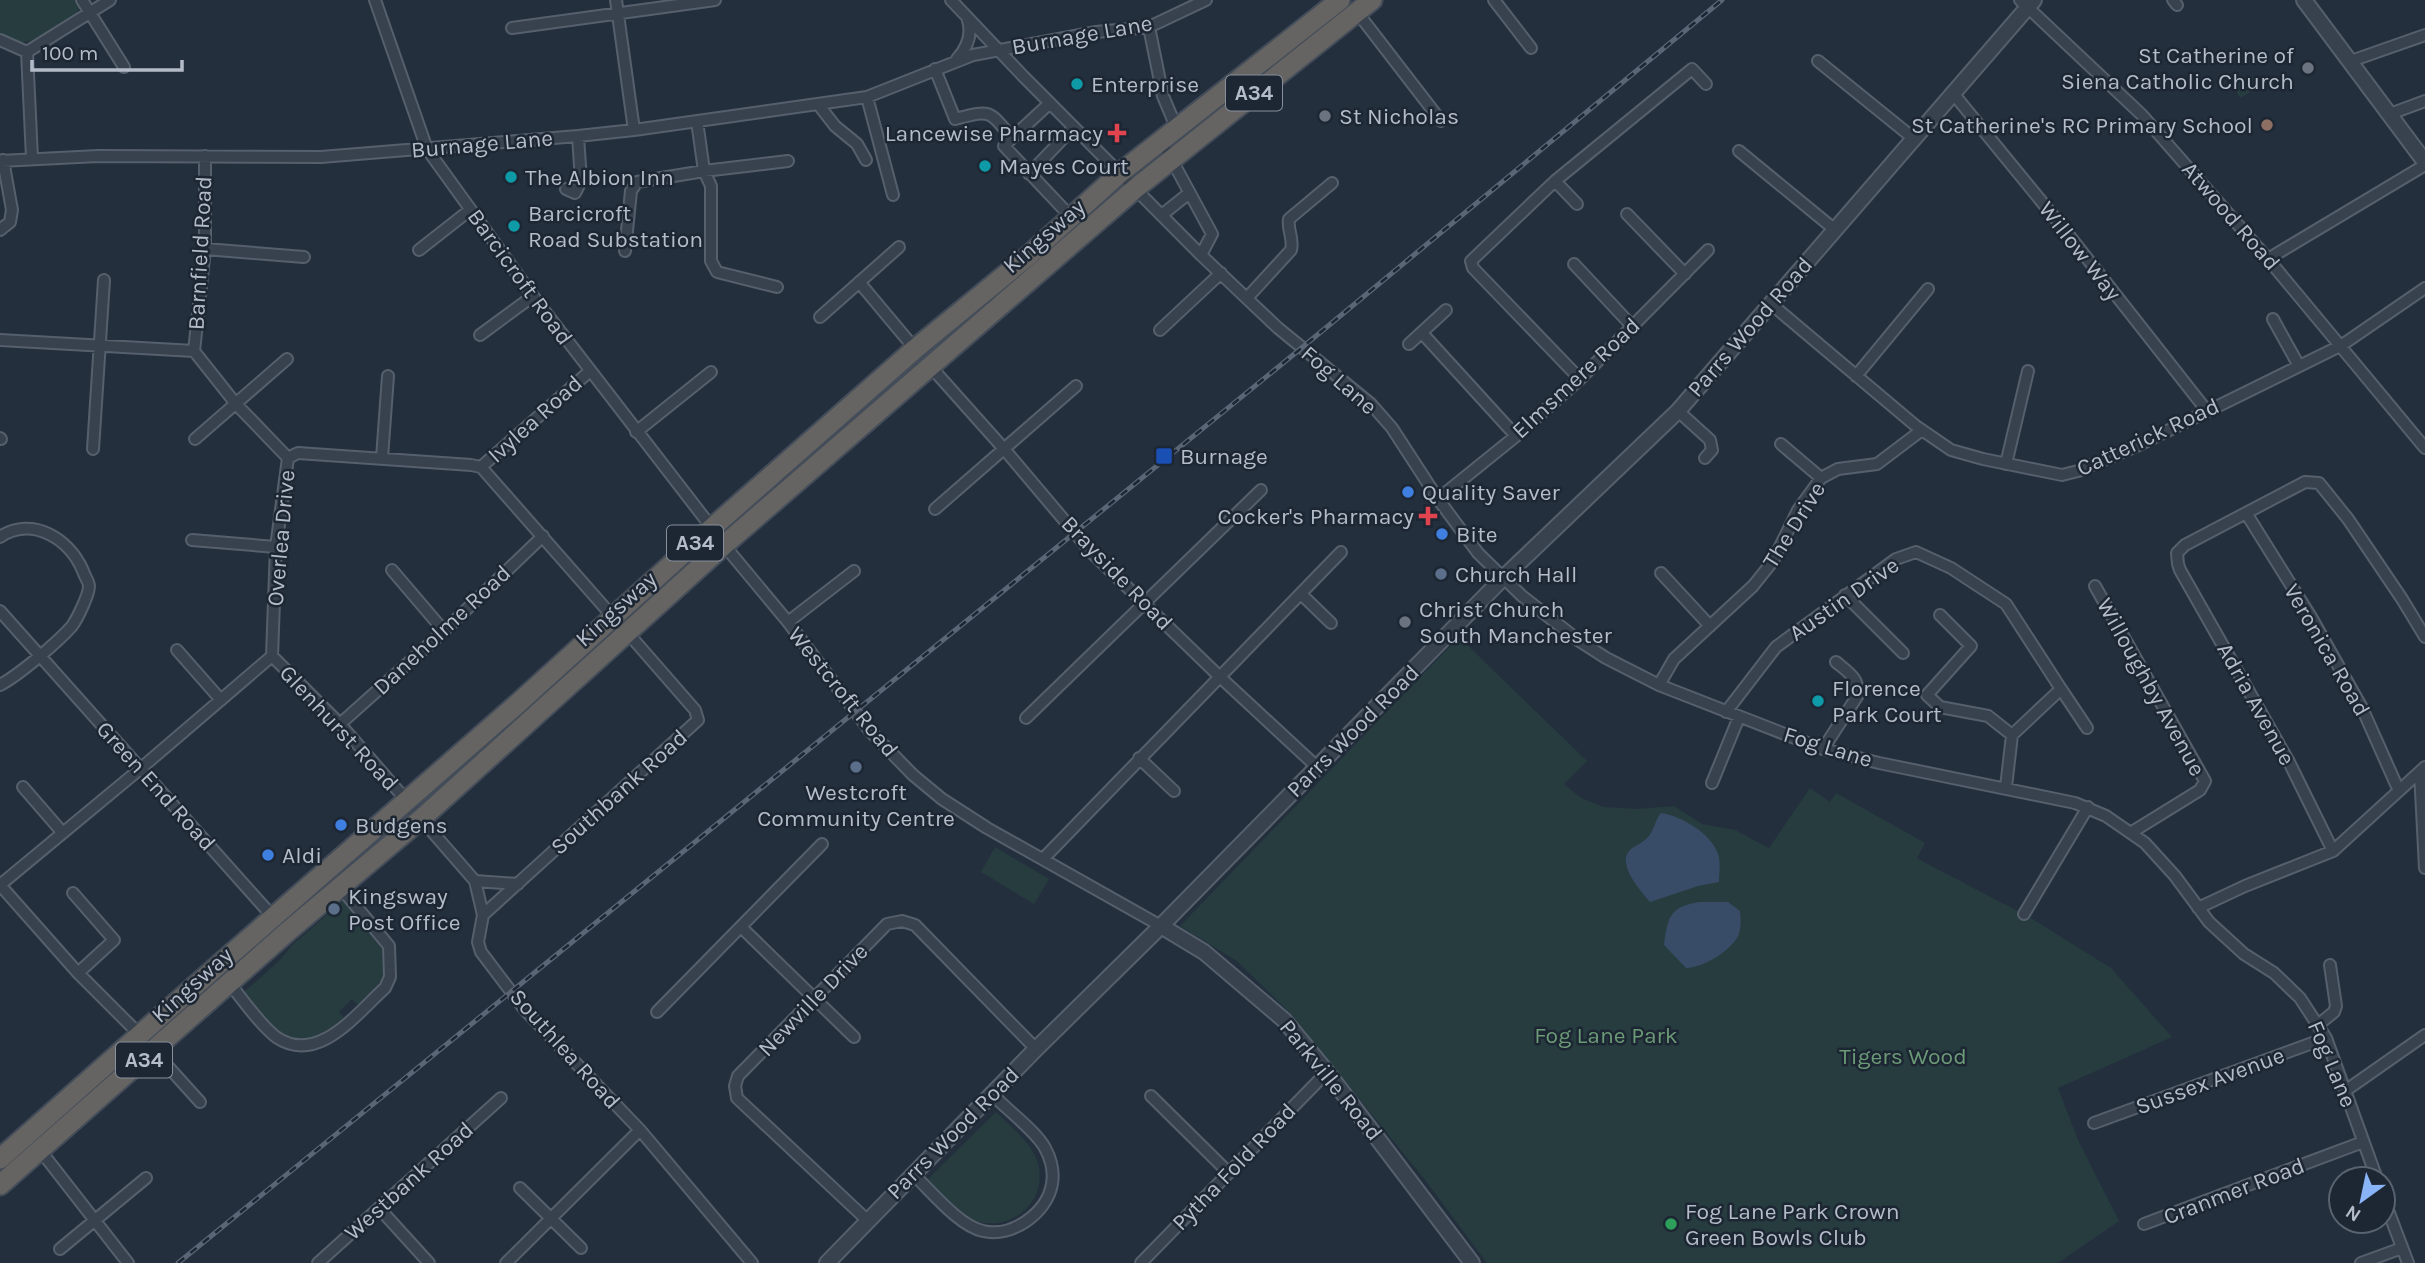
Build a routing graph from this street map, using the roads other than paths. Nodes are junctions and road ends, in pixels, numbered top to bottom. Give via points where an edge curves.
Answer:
1 (82, 0) edge
2 (110, 0) edge
3 (375, 0) edge
4 (616, 0) edge
5 (715, 0) edge
6 (951, 0) edge
7 (1206, 0) edge
8 (1340, 0) edge
9 (1372, 0) edge
10 (1494, 0) edge
11 (2304, 0) edge
12 (2026, 2) edge
13 (1357, 12) junction
14 (89, 13) junction
15 (618, 15) junction
16 (966, 16) junction
17 (1149, 27) junction
18 (512, 29) dead end
19 (2425, 35) edge
20 (0, 40) edge
21 (1531, 48) dead end
22 (998, 49) junction
23 (27, 52) junction
24 (955, 61) junction
25 (1818, 61) dead end
26 (2351, 61) junction
27 (124, 67) dead end
28 (936, 69) junction
29 (1268, 82) junction
30 (1706, 84) dead end
31 (1952, 92) junction
32 (867, 97) junction
33 (1224, 98) junction
34 (2425, 101) edge
35 (1049, 103) junction
36 (818, 104) junction
37 (2390, 114) junction
38 (697, 121) junction
39 (1441, 121) dead end
40 (1074, 127) junction
41 (1176, 127) junction
42 (634, 130) junction
43 (578, 136) junction
44 (1012, 138) junction
45 (1913, 138) junction
46 (427, 149) junction
47 (1739, 151) dead end
48 (1170, 155) junction
49 (205, 156) junction
50 (32, 158) junction
51 (866, 160) dead end
52 (2, 161) edge
53 (788, 161) dead end
54 (2425, 163) edge
55 (704, 171) junction
56 (1120, 173) junction
57 (1029, 174) junction
58 (1555, 181) junction
59 (1332, 183) dead end
60 (566, 188) dead end
61 (1136, 188) junction
62 (1188, 194) junction
63 (893, 195) dead end
64 (1577, 204) dead end
65 (470, 210) junction
66 (1163, 214) junction
67 (1627, 214) dead end
68 (1072, 218) junction
69 (1835, 229) junction
70 (0, 230) edge
71 (899, 247) dead end
72 (205, 249) junction
73 (419, 250) dead end
74 (1708, 250) dead end
75 (625, 251) dead end
76 (1201, 255) junction
77 (304, 257) dead end
78 (1027, 257) junction
79 (2268, 259) junction
80 (1574, 264) dead end
81 (1221, 273) junction
82 (1685, 274) junction
83 (104, 280) dead end
84 (859, 282) junction
85 (778, 287) dead end
86 (2425, 288) edge
87 (1928, 289) dead end
88 (533, 296) junction
89 (1247, 298) junction
90 (1770, 303) junction
91 (1446, 310) dead end
92 (820, 317) dead end
93 (2273, 319) dead end
94 (1632, 326) junction
95 (1160, 330) dead end
96 (1422, 333) junction
97 (481, 335) dead end
98 (0, 340) edge
99 (100, 344) junction
100 (1409, 344) dead end
101 (2342, 345) junction
102 (915, 349) junction
103 (194, 351) junction
104 (286, 359) dead end
105 (2299, 366) junction
106 (931, 367) junction
107 (590, 371) junction
108 (2028, 371) dead end
109 (711, 372) dead end
110 (388, 376) dead end
111 (1856, 376) junction
112 (1580, 379) junction
113 (1076, 386) dead end
114 (236, 404) junction
115 (1678, 411) junction
116 (2207, 411) junction
117 (1922, 430) junction
118 (636, 432) junction
119 (1516, 436) junction
120 (195, 439) dead end
121 (1781, 444) dead end
122 (2425, 448) edge
123 (93, 449) dead end
124 (1005, 450) junction
125 (288, 458) junction
126 (382, 458) junction
127 (1705, 458) dead end
128 (2006, 464) junction
129 (481, 467) junction
130 (1821, 478) junction
131 (1261, 490) dead end
132 (1438, 499) junction
133 (934, 509) dead end
134 (2246, 513) junction
135 (712, 528) junction
136 (543, 536) junction
137 (0, 537) edge
138 (192, 540) dead end
139 (724, 545) junction
140 (276, 547) junction
141 (1341, 552) dead end
142 (392, 570) dead end
143 (854, 570) dead end
144 (1661, 573) dead end
145 (1503, 578) junction
146 (2095, 586) dead end
147 (1301, 594) junction
148 (1845, 595) junction
149 (1144, 602) junction
150 (0, 611) edge
151 (1940, 615) dead end
152 (613, 617) junction
153 (788, 622) junction
154 (1331, 623) dead end
155 (1710, 626) junction
156 (444, 631) junction
157 (627, 632) junction
158 (2425, 637) edge
159 (177, 650) dead end
160 (1903, 653) dead end
161 (40, 654) junction
162 (272, 656) junction
163 (1836, 662) dead end
164 (1220, 677) junction
165 (0, 685) edge
166 (1660, 685) junction
167 (2061, 689) junction
168 (221, 700) junction
169 (1726, 712) junction
170 (1739, 717) junction
171 (1026, 718) dead end
172 (340, 724) junction
173 (2087, 729) dead end
174 (2012, 735) junction
175 (1823, 748) junction
176 (1139, 758) junction
177 (1317, 767) junction
178 (140, 769) junction
179 (2422, 769) edge
180 (1712, 783) dead end
181 (23, 787) dead end
182 (2006, 788) junction
183 (1174, 791) dead end
184 (2399, 791) junction
185 (406, 800) junction
186 (2088, 807) junction
187 (421, 819) junction
188 (62, 832) junction
189 (2132, 832) junction
190 (822, 844) dead end
191 (2333, 851) junction
192 (1042, 859) junction
193 (2425, 868) edge
194 (475, 881) junction
195 (518, 884) junction
196 (0, 885) edge
197 (341, 888) junction
198 (73, 893) dead end
199 (2198, 908) junction
200 (2024, 914) dead end
201 (483, 915) junction
202 (274, 917) junction
203 (1161, 926) junction
204 (741, 927) junction
205 (287, 932) junction
206 (2330, 965) dead end
207 (78, 973) junction
208 (230, 984) junction
209 (815, 998) junction
210 (657, 1012) dead end
211 (2319, 1024) junction
212 (2425, 1035) edge
213 (141, 1036) junction
214 (854, 1037) dead end
215 (2326, 1038) junction
216 (1036, 1049) junction
217 (154, 1052) junction
218 (1327, 1072) junction
219 (2345, 1091) junction
220 (992, 1094) junction
221 (1151, 1096) dead end
222 (501, 1098) dead end
223 (200, 1102) dead end
224 (2094, 1124) dead end
225 (640, 1130) junction
226 (2363, 1142) junction
227 (40, 1150) junction
228 (0, 1160) edge
229 (2371, 1165) edge
230 (1228, 1172) junction
231 (914, 1174) junction
232 (146, 1178) dead end
233 (0, 1185) edge
234 (520, 1188) dead end
235 (380, 1208) junction
236 (551, 1217) junction
237 (867, 1220) junction
238 (94, 1221) junction
239 (2144, 1224) dead end
240 (2397, 1234) edge
241 (581, 1248) dead end
242 (2402, 1248) junction
243 (60, 1249) dead end
244 (128, 1263) edge
245 (318, 1263) edge
246 (429, 1263) edge
247 (506, 1263) edge
248 (752, 1263) edge
249 (827, 1263) edge
250 (1141, 1263) edge
251 (1472, 1263) edge
252 (2361, 1263) edge
253 (2408, 1263) edge

1 - 14 street
2 - 14 street
3 - 46 street, Barcicroft Road
4 - 15 street
5 - 15 street
6 - 16 street, Fog Lane
7 - 17 street, Burnage Lane
8 - 33 highway, Kingsway / A34
9 - 13 highway, Kingsway / A34
10 - 21 street
11 - 26 street
12 - 31 street, Parrs Wood Road
12 - 79 street, Atwood Road via 2142,115
13 - 29 highway, Kingsway / A34
13 - 39 street
14 - 23 street
14 - 27 street
15 - 18 street
15 - 42 street
16 - 22 street, Fog Lane
16 - 24 street via 969,40
17 - 22 street, Burnage Lane
17 - 41 street via 1163,96
19 - 26 street
20 - 23 street
22 - 24 street, Burnage Lane
22 - 35 street, Fog Lane
23 - 50 street
24 - 28 street, Burnage Lane
25 - 45 street
26 - 37 street
28 - 32 street, Burnage Lane
28 - 44 street via 955,119 984,111
29 - 33 highway
29 - 48 highway, Kingsway / A34
30 - 58 street via 1692,69
31 - 45 street, Parrs Wood Road
31 - 116 street, Willow Way
32 - 36 street, Burnage Lane
32 - 63 street
33 - 41 highway, Kingsway / A34
33 - 48 highway
34 - 37 street
35 - 40 street, Fog Lane
35 - 44 street
36 - 38 street, Burnage Lane
36 - 51 street via 857,144
37 - 54 street
38 - 42 street, Burnage Lane
38 - 55 street
40 - 56 street, Fog Lane
40 - 57 street
41 - 56 highway, Kingsway / A34
42 - 43 street, Burnage Lane
43 - 46 street, Burnage Lane
43 - 60 street via 581,181 575,193
44 - 57 street via 1004,146
45 - 69 street, Parrs Wood Road
46 - 49 street, Burnage Lane via 321,157
46 - 65 street, Barcicroft Road
47 - 69 street
48 - 56 highway via 1134,175
48 - 61 highway, Kingsway / A34
48 - 62 street
49 - 50 street, Burnage Lane
49 - 72 street, Barnfield Road
50 - 52 street, Burnage Lane
52 - 70 street via 12,210 10,222
53 - 55 street
54 - 79 street
55 - 75 street via 637,182 631,191
55 - 85 street via 711,186 711,261 717,272
56 - 61 street, Fog Lane
56 - 68 highway, Kingsway / A34
57 - 68 street
58 - 64 street
58 - 112 street via 1471,261
59 - 89 street via 1289,219 1292,250
61 - 66 street, Fog Lane
61 - 78 highway via 1117,190 1054,244
61 - 106 highway, Kingsway / A34
62 - 66 street
62 - 76 street via 1212,234
65 - 73 street
65 - 88 street, Barcicroft Road
66 - 76 street, Fog Lane
67 - 82 street
68 - 78 highway, Kingsway / A34
69 - 90 street, Parrs Wood Road
71 - 84 street
72 - 77 street
72 - 103 street, Barnfield Road
74 - 82 street, Elmsmere Road
76 - 81 street, Fog Lane
78 - 102 highway, Kingsway / A34
79 - 101 street, Atwood Road
80 - 94 street
81 - 89 street, Fog Lane
81 - 95 street
82 - 94 street, Elmsmere Road
83 - 99 street
84 - 92 street
84 - 102 street
86 - 101 street, Catterick Road
87 - 111 street
88 - 97 street
88 - 107 street, Barcicroft Road
89 - 132 street, Fog Lane via 1371,404
90 - 111 street, Catterick Road
90 - 115 street, Parrs Wood Road
91 - 96 street
93 - 105 street
94 - 112 street, Elmsmere Road
96 - 100 street
96 - 119 street
98 - 99 street
99 - 103 street
99 - 123 street
101 - 105 street, Catterick Road
101 - 122 street, Atwood Road
102 - 135 highway, Kingsway / A34
103 - 114 street, Overlea Drive
104 - 114 street
105 - 116 street, Catterick Road
106 - 124 street, Brayside Road
106 - 139 highway, Kingsway / A34
107 - 118 street, Barcicroft Road
107 - 129 street, Ivylea Road
108 - 128 street
109 - 118 street
110 - 126 street
111 - 117 street, Catterick Road
112 - 119 street, Elmsmere Road
113 - 124 street
114 - 120 street
114 - 125 street, Overlea Drive
115 - 127 street via 1710,440 1712,450
115 - 145 street, Parrs Wood Road
116 - 128 street, Catterick Road via 2073,473
117 - 128 street, Catterick Road via 1959,454
117 - 130 street, The Drive via 1877,464 1838,469
118 - 135 street, Barcicroft Road
119 - 132 street, Elmsmere Road
121 - 130 street
124 - 133 street
124 - 149 street, Brayside Road via 1091,552
125 - 126 street via 298,453
125 - 140 street, Overlea Drive
126 - 129 street
129 - 136 street
130 - 155 street, The Drive via 1798,510 1773,561
131 - 149 street
132 - 145 street, Fog Lane via 1478,554
134 - 158 street via 2305,482 2324,487
134 - 184 street, Veronica Road via 2356,697
134 - 191 street, Adria Avenue via 2179,549 2180,570 2289,762
135 - 152 highway, Kingsway / A34
136 - 152 street
136 - 156 street, Daneholme Road
137 - 161 street via 12,530 36,529 60,539 79,562 89,586 73,625
138 - 140 street
139 - 153 street, Westcroft Road
139 - 157 highway, Kingsway / A34
140 - 162 street, Overlea Drive
141 - 147 street
142 - 156 street
143 - 153 street
144 - 155 street
145 - 166 street, Fog Lane via 1578,640
145 - 177 street, Parrs Wood Road
146 - 189 street, Willoughby Avenue via 2205,781 2200,790
147 - 154 street
147 - 164 street
148 - 160 street
148 - 167 street, Austin Drive via 1896,559 1916,552 1933,558 2006,604
148 - 169 street, Austin Drive via 1776,647
149 - 164 street, Brayside Road
149 - 171 street
150 - 161 street, Green End Road
151 - 174 street via 1971,646 1927,695 1940,707 1988,716
152 - 185 highway, Kingsway / A34
153 - 192 street, Westcroft Road via 870,731 912,775 953,806
155 - 166 street, The Drive via 1674,659
156 - 172 street, Daneholme Road
157 - 187 highway, Kingsway / A34
157 - 195 street, Southbank Road via 695,710 698,720
159 - 168 street
161 - 165 street
161 - 178 street, Green End Road
162 - 168 street
162 - 172 street, Glenhurst Road
163 - 175 street via 1855,678 1858,695
164 - 176 street
164 - 177 street, Brayside Road
166 - 169 street, Fog Lane
167 - 173 street, Austin Drive
167 - 174 street
168 - 178 street
169 - 170 street, Fog Lane
170 - 175 street, Fog Lane
170 - 180 street
172 - 185 street, Glenhurst Road
174 - 182 street
175 - 182 street, Fog Lane via 1879,764
176 - 183 street
176 - 192 street
177 - 203 street, Parrs Wood Road
178 - 188 street
178 - 202 street, Green End Road
179 - 184 street
179 - 193 street
181 - 188 street
182 - 186 street, Fog Lane
184 - 191 street
185 - 202 highway, Kingsway / A34
186 - 189 street, Fog Lane
186 - 200 street
187 - 194 street, Southlea Road
187 - 197 highway, Kingsway / A34
188 - 196 street
189 - 199 street, Fog Lane via 2157,854
190 - 204 street
191 - 199 street
192 - 203 street, Westcroft Road
194 - 195 street
194 - 201 street, Southlea Road
195 - 201 street, Southbank Road
196 - 207 street
197 - 205 highway, Kingsway / A34
197 - 208 street via 389,946 390,977 385,988 328,1040 309,1045 276,1037
198 - 207 street via 114,940
199 - 211 street, Fog Lane via 2235,947 2289,986
201 - 225 street, Southlea Road via 478,942 481,952 525,1010
202 - 205 highway
202 - 213 highway, Kingsway / A34
203 - 216 street, Parrs Wood Road
203 - 218 street, Parkville Road via 1234,976 1284,1020
204 - 209 street
204 - 210 street
205 - 208 highway, Kingsway / A34
206 - 211 street via 2336,1006
207 - 213 street
208 - 217 highway, Kingsway / A34
209 - 214 street
209 - 216 street, Newville Drive via 887,924 901,921 915,925
209 - 237 street, Newville Drive via 738,1076 734,1086 737,1098
211 - 215 street, Fog Lane
212 - 219 street
213 - 228 highway, Kingsway / A34
215 - 219 street, Fog Lane
215 - 224 street, Sussex Avenue
216 - 220 street, Parrs Wood Road
217 - 223 street
217 - 227 highway, Kingsway / A34
218 - 230 street, Pytha Fold Road
218 - 251 street, Parkville Road
219 - 226 street, Fog Lane
220 - 231 street, Parrs Wood Road
220 - 231 street via 1044,1145 1052,1164 1052,1185 1031,1217 999,1233 982,1231 964,1221
221 - 230 street
222 - 235 street, Westbank Road
225 - 236 street
225 - 248 street, Southlea Road
226 - 229 street, Fog Lane
226 - 239 street, Cranmer Road
227 - 233 highway, Kingsway / A34
227 - 238 street
230 - 250 street, Pytha Fold Road
231 - 237 street, Parrs Wood Road
232 - 238 street
234 - 236 street
235 - 245 street, Westbank Road
235 - 246 street
236 - 241 street
236 - 247 street
237 - 249 street, Parrs Wood Road
238 - 243 street
238 - 244 street
240 - 242 street
242 - 252 street
242 - 253 street

